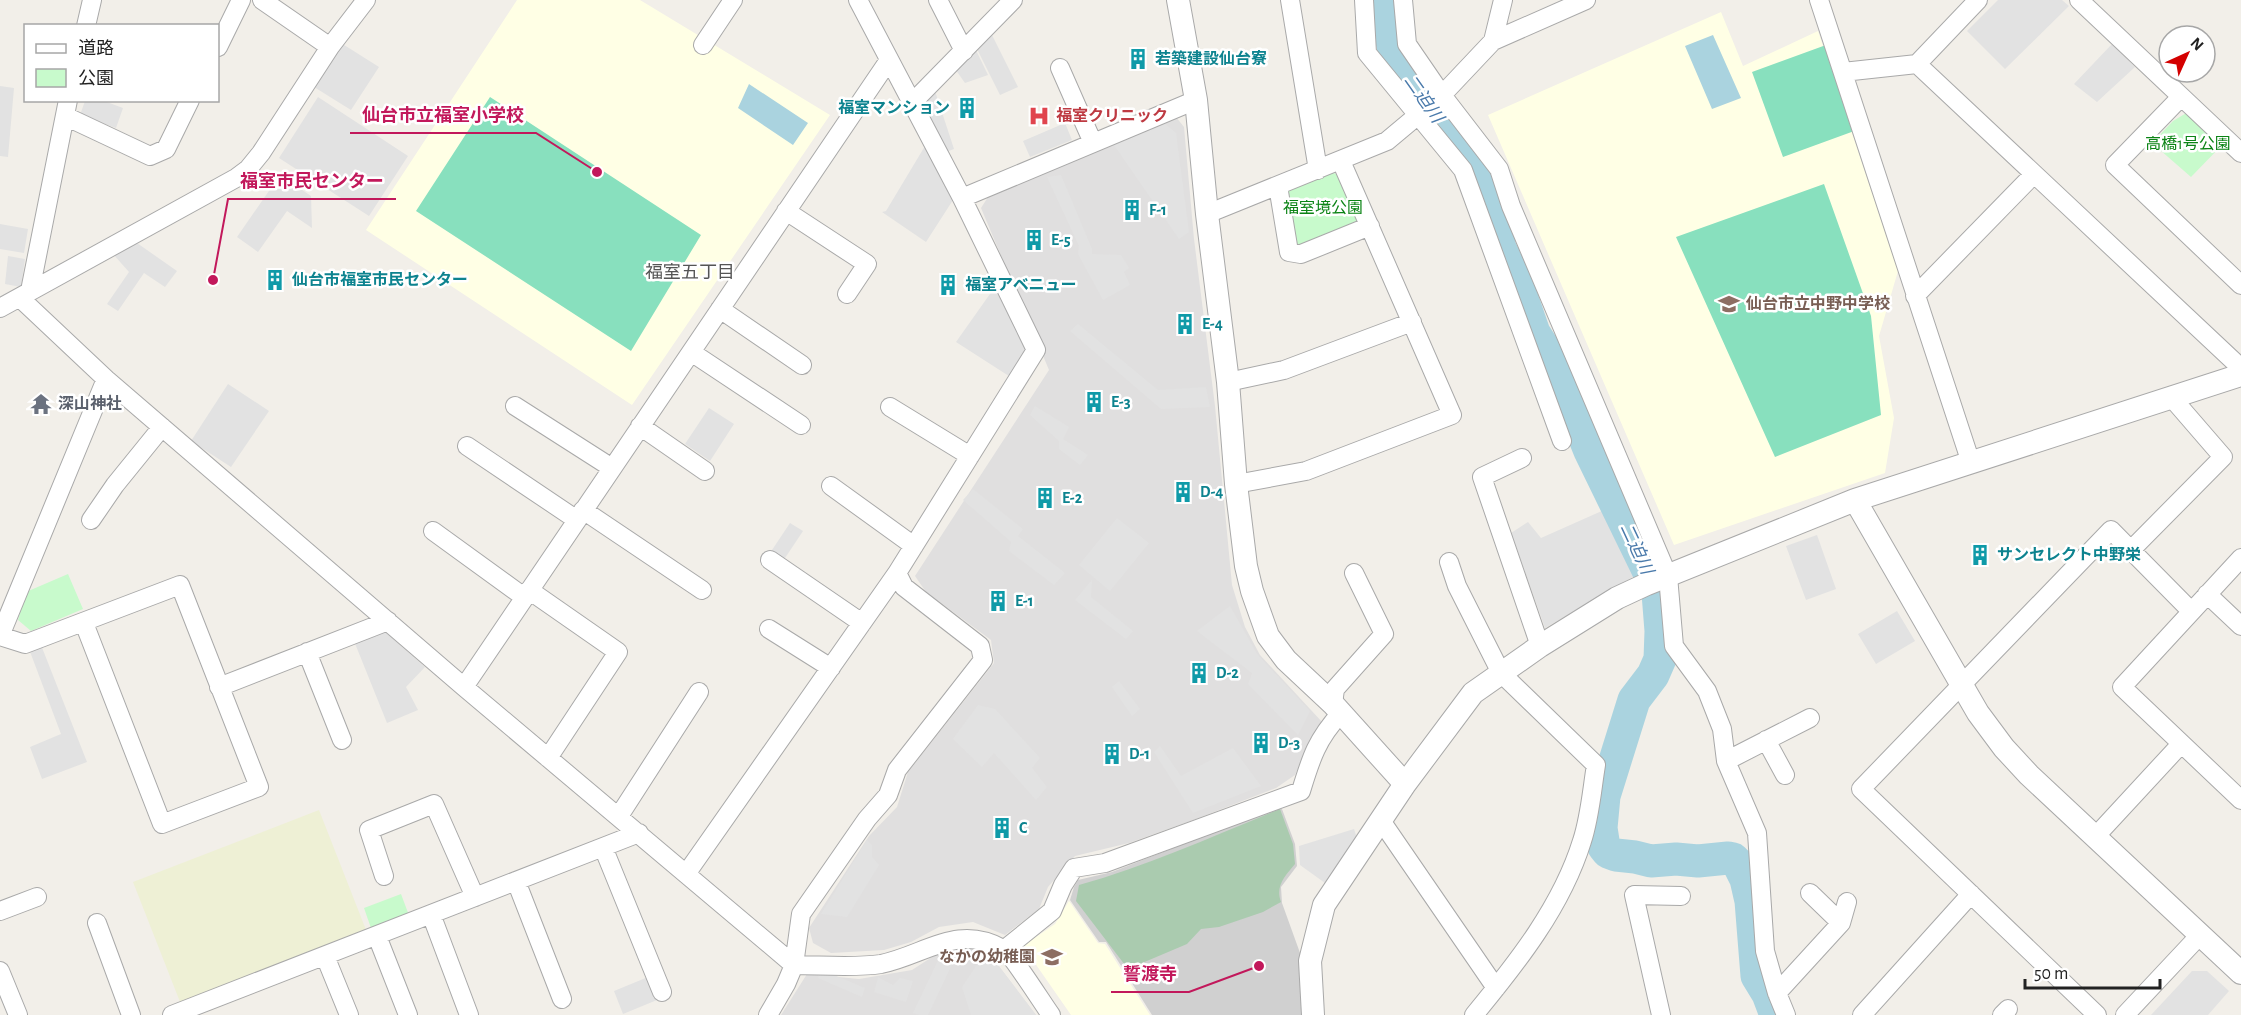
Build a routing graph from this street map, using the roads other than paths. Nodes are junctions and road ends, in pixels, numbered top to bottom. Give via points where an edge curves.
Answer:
1 (92, 0) edge
2 (241, 0) edge
3 (262, 0) edge
4 (366, 0) edge
5 (733, 0) edge
6 (858, 0) edge
7 (938, 0) edge
8 (1013, 0) edge
9 (1178, 0) edge
10 (1290, 0) edge
11 (1364, 0) edge
12 (1403, 0) edge
13 (1503, 0) edge
14 (1587, 0) edge
15 (1819, 0) edge
16 (1978, 0) edge
17 (2079, 0) edge
18 (86, 24) edge
19 (1493, 41) junction
20 (219, 45) edge
21 (703, 45) dead end
22 (330, 47) junction
23 (964, 51) junction
24 (889, 60) junction
25 (1917, 64) junction
26 (1060, 68) dead end
27 (1842, 72) junction
28 (1441, 95) junction
29 (2181, 97) junction
30 (1196, 99) junction
31 (189, 102) edge
32 (912, 103) junction
33 (67, 108) edge
34 (1419, 114) junction
35 (1093, 143) junction
36 (2241, 153) edge
37 (1341, 161) junction
38 (1318, 170) junction
39 (2034, 174) junction
40 (1278, 186) junction
41 (962, 198) junction
42 (786, 212) junction
43 (1207, 214) junction
44 (1370, 226) junction
45 (2241, 285) edge
46 (25, 294) junction
47 (847, 294) dead end
48 (1915, 296) junction
49 (0, 308) edge
50 (720, 309) junction
51 (1412, 322) junction
52 (691, 351) junction
53 (802, 365) dead end
54 (2241, 368) edge
55 (2241, 375) edge
56 (105, 379) junction
57 (1228, 382) junction
58 (2172, 398) junction
59 (515, 406) dead end
60 (890, 406) dead end
61 (801, 424) dead end
62 (640, 426) junction
63 (162, 427) junction
64 (1562, 441) dead end
65 (466, 446) dead end
66 (970, 456) junction
67 (1522, 458) dead end
68 (1971, 463) junction
69 (612, 468) junction
70 (705, 471) dead end
71 (1236, 484) junction
72 (831, 486) dead end
73 (1855, 500) junction
74 (580, 515) junction
75 (91, 520) dead end
76 (433, 531) dead end
77 (914, 546) junction
78 (2131, 550) junction
79 (2241, 558) edge
80 (770, 560) dead end
81 (1449, 562) dead end
82 (897, 573) junction
83 (1354, 573) dead end
84 (1659, 579) junction
85 (702, 590) dead end
86 (527, 594) junction
87 (2207, 594) junction
88 (2191, 611) junction
89 (388, 621) junction
90 (84, 623) junction
91 (862, 623) junction
92 (2241, 627) edge
93 (769, 629) dead end
94 (0, 636) edge
95 (1540, 646) junction
96 (307, 652) junction
97 (831, 668) junction
98 (1501, 673) junction
99 (1961, 683) junction
100 (219, 687) junction
101 (464, 687) junction
102 (699, 692) dead end
103 (1337, 709) junction
104 (1810, 718) dead end
105 (342, 740) dead end
106 (1766, 740) junction
107 (2181, 744) junction
108 (548, 758) junction
109 (1726, 761) junction
110 (1785, 775) dead end
111 (1406, 784) junction
112 (2241, 800) edge
113 (619, 816) junction
114 (1382, 822) junction
115 (639, 833) junction
116 (2095, 837) junction
117 (603, 847) junction
118 (686, 874) junction
119 (384, 876) dead end
120 (516, 881) junction
121 (1810, 893) dead end
122 (1971, 894) junction
123 (1681, 896) dead end
124 (38, 897) dead end
125 (475, 897) junction
126 (1847, 902) dead end
127 (0, 911) edge
128 (431, 914) junction
129 (97, 923) dead end
130 (1840, 923) junction
131 (2200, 935) junction
132 (377, 936) junction
133 (1005, 950) junction
134 (325, 956) junction
135 (794, 965) junction
136 (0, 971) edge
137 (2241, 973) edge
138 (1496, 988) junction
139 (662, 992) dead end
140 (1777, 993) junction
141 (562, 999) dead end
142 (180, 1014) edge
143 (18, 1015) edge
144 (131, 1015) edge
145 (349, 1015) edge
146 (408, 1015) edge
147 (469, 1015) edge
148 (768, 1015) edge
149 (1051, 1015) edge
150 (1313, 1015) edge
151 (1474, 1015) edge
152 (1661, 1015) edge
153 (1786, 1015) edge
154 (1862, 1015) edge
155 (2097, 1015) edge
156 (2125, 1015) edge

1 - 18 street
2 - 20 street
3 - 22 street
4 - 22 street
5 - 21 street
6 - 24 street
7 - 23 street
8 - 23 street
9 - 30 street
10 - 38 street
11 - 34 street via 1367,52
12 - 28 street via 1407,44
13 - 19 street
14 - 19 street
15 - 27 street
16 - 25 street
17 - 29 street
19 - 28 street
22 - 46 street via 248,169
23 - 32 street
24 - 32 street
24 - 42 street
25 - 27 street
25 - 39 street
26 - 35 street
27 - 48 street
28 - 34 street
28 - 84 street via 1499,169
29 - 36 street
29 - 45 street via 2115,165
30 - 35 street
30 - 43 street
31 - 33 street via 165,149 150,156
32 - 41 street
33 - 46 street
34 - 37 street via 1387,141
34 - 64 street via 1463,170
35 - 41 street
37 - 38 street
37 - 44 street
38 - 40 street
39 - 48 street
39 - 54 street
40 - 43 street
40 - 44 street via 1289,252 1301,254
41 - 66 street via 1036,350
42 - 47 street via 867,264
42 - 50 street
43 - 57 street
44 - 51 street
46 - 49 street
46 - 56 street
48 - 68 street
50 - 52 street
50 - 53 street
51 - 57 street via 1284,370
51 - 71 street via 1452,415 1306,471
52 - 61 street
52 - 62 street
55 - 58 street
56 - 63 street
56 - 94 street
57 - 71 street
58 - 68 street
58 - 78 street via 2223,457
59 - 69 street
60 - 66 street
62 - 69 street
62 - 70 street
63 - 75 street
63 - 89 street
65 - 74 street
66 - 77 street
67 - 95 street via 1482,477
68 - 73 street
69 - 74 street
71 - 103 street via 1246,566 1268,636
72 - 77 street
73 - 84 street
73 - 99 street
74 - 85 street
74 - 86 street
76 - 86 street
77 - 82 street
78 - 88 street
78 - 99 street via 2111,530
79 - 87 street
80 - 91 street
81 - 98 street
82 - 91 street
82 - 135 street via 904,587 980,646 983,660 897,770 888,795 801,914
83 - 103 street via 1384,634 1335,689
84 - 95 street via 1617,598
84 - 109 street via 1674,646 1707,691 1722,729
86 - 101 street
86 - 108 street via 618,652
87 - 88 street
87 - 92 street
88 - 107 street via 2122,687
89 - 96 street
89 - 101 street
90 - 94 street via 25,644
90 - 100 street via 180,585
90 - 100 street via 162,824 258,787
91 - 97 street
93 - 97 street
95 - 98 street
96 - 100 street
96 - 105 street
97 - 118 street
98 - 111 street via 1473,693
98 - 138 street via 1596,765 1583,840 1559,899
99 - 116 street via 2004,748
99 - 122 street via 1861,789
101 - 108 street
102 - 113 street
103 - 111 street
103 - 133 street via 1314,750 1301,791 1105,863 1074,868 1052,911
104 - 106 street
106 - 109 street
106 - 110 street
107 - 112 street
107 - 116 street
108 - 113 street
109 - 140 street via 1757,833 1766,951
111 - 114 street
113 - 115 street
114 - 138 street
114 - 150 street via 1324,905 1310,961
115 - 117 street
115 - 118 street
116 - 131 street
117 - 120 street
117 - 139 street
118 - 135 street
119 - 125 street via 369,830 434,804
120 - 125 street
120 - 141 street
121 - 130 street
122 - 154 street
122 - 155 street
123 - 152 street via 1634,895
124 - 127 street
125 - 128 street
126 - 130 street
128 - 132 street
128 - 147 street
129 - 144 street
130 - 140 street
131 - 137 street
131 - 156 street
132 - 134 street
132 - 146 street
133 - 135 street via 975,938 938,943 912,956 879,964
133 - 149 street
134 - 142 street
134 - 145 street
135 - 148 street
136 - 143 street
138 - 151 street
140 - 153 street

